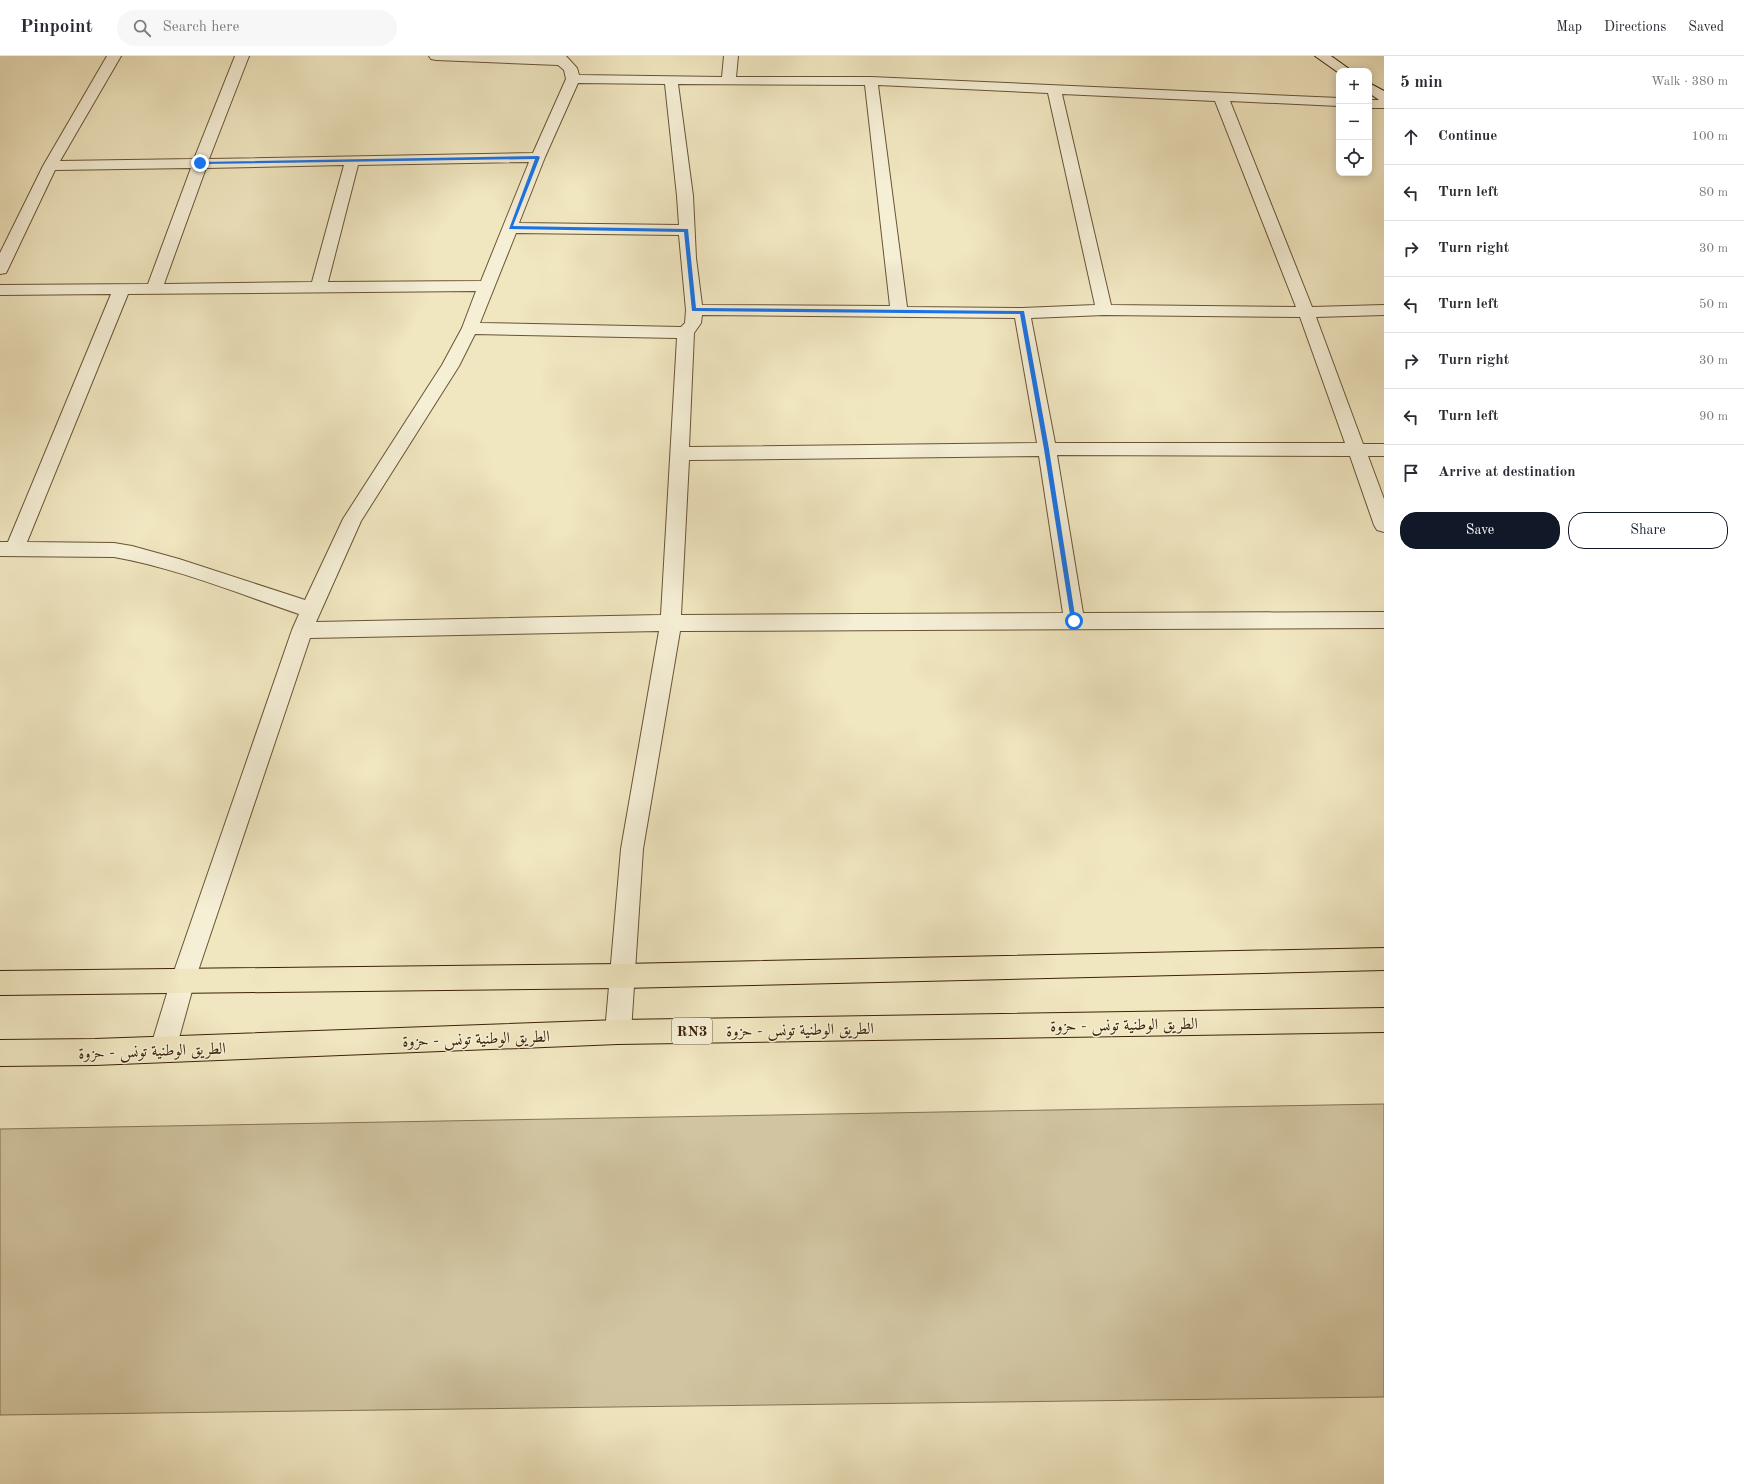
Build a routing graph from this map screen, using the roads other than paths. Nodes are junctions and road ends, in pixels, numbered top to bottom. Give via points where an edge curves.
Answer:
1 (114, 56) edge
2 (242, 56) edge
3 (436, 56) edge
4 (731, 56) edge
5 (1322, 56) edge
6 (560, 58) edge
7 (1340, 68) edge
8 (573, 79) junction
9 (670, 80) junction
10 (871, 81) junction
11 (729, 82) junction
12 (1054, 89) junction
13 (1372, 89) edge
14 (1221, 97) junction
15 (1384, 97) edge
16 (1336, 102) edge
17 (1372, 104) edge
18 (1384, 104) edge
19 (538, 157) junction
20 (352, 160) junction
21 (200, 163) junction
22 (50, 166) junction
23 (510, 228) junction
24 (686, 230) junction
25 (0, 269) edge
26 (487, 286) junction
27 (319, 287) junction
28 (122, 288) junction
29 (154, 289) junction
30 (0, 290) edge
31 (694, 310) junction
32 (1104, 310) junction
33 (1384, 310) edge
34 (899, 311) junction
35 (1306, 312) junction
36 (1022, 313) junction
37 (470, 328) junction
38 (686, 333) junction
39 (1047, 449) junction
40 (1356, 449) junction
41 (1384, 450) edge
42 (680, 454) junction
43 (1384, 525) edge
44 (7, 550) edge
45 (311, 610) junction
46 (1384, 620) edge
47 (1074, 621) junction
48 (671, 622) junction
49 (302, 630) junction
50 (1384, 959) edge
51 (622, 976) junction
52 (183, 980) junction
53 (0, 983) edge
54 (1384, 1020) edge
55 (618, 1032) junction
56 (163, 1049) junction
57 (0, 1052) edge

1 - 22 street
2 - 21 street
3 - 6 street
4 - 11 street
5 - 7 street
6 - 8 street via 570,68
8 - 9 street
8 - 19 street
9 - 11 street
9 - 24 street via 685,196
10 - 11 street
10 - 12 street
10 - 34 street
12 - 14 street
12 - 32 street
13 - 15 street
14 - 16 street
14 - 35 street
17 - 18 street
19 - 20 street
19 - 23 street
20 - 21 street
20 - 27 street
21 - 22 street
21 - 29 street
22 - 25 street
23 - 24 street
23 - 26 street
24 - 31 street
26 - 27 street
26 - 37 street
27 - 29 street
28 - 29 street
28 - 30 street
28 - 44 street
31 - 34 street
31 - 38 street via 693,323
32 - 35 street
32 - 36 street
33 - 35 street
34 - 36 street
35 - 40 street
36 - 39 street
37 - 38 street
37 - 45 street via 450,366 352,518
38 - 42 street
39 - 40 street
39 - 42 street
39 - 47 street
40 - 41 street
40 - 43 street
42 - 48 street
44 - 45 street via 114,550 132,553
45 - 49 street
46 - 47 street
47 - 48 street
48 - 49 street
48 - 51 street via 632,849
49 - 52 street
50 - 51 main road
51 - 52 main road
51 - 55 street
52 - 53 main road
52 - 56 street
54 - 55 main road, الطريق الوطنية تونس - حزوة / RN3
55 - 56 main road, الطريق الوطنية تونس - حزوة / RN3
56 - 57 main road, الطريق الوطنية تونس - حزوة / RN3

